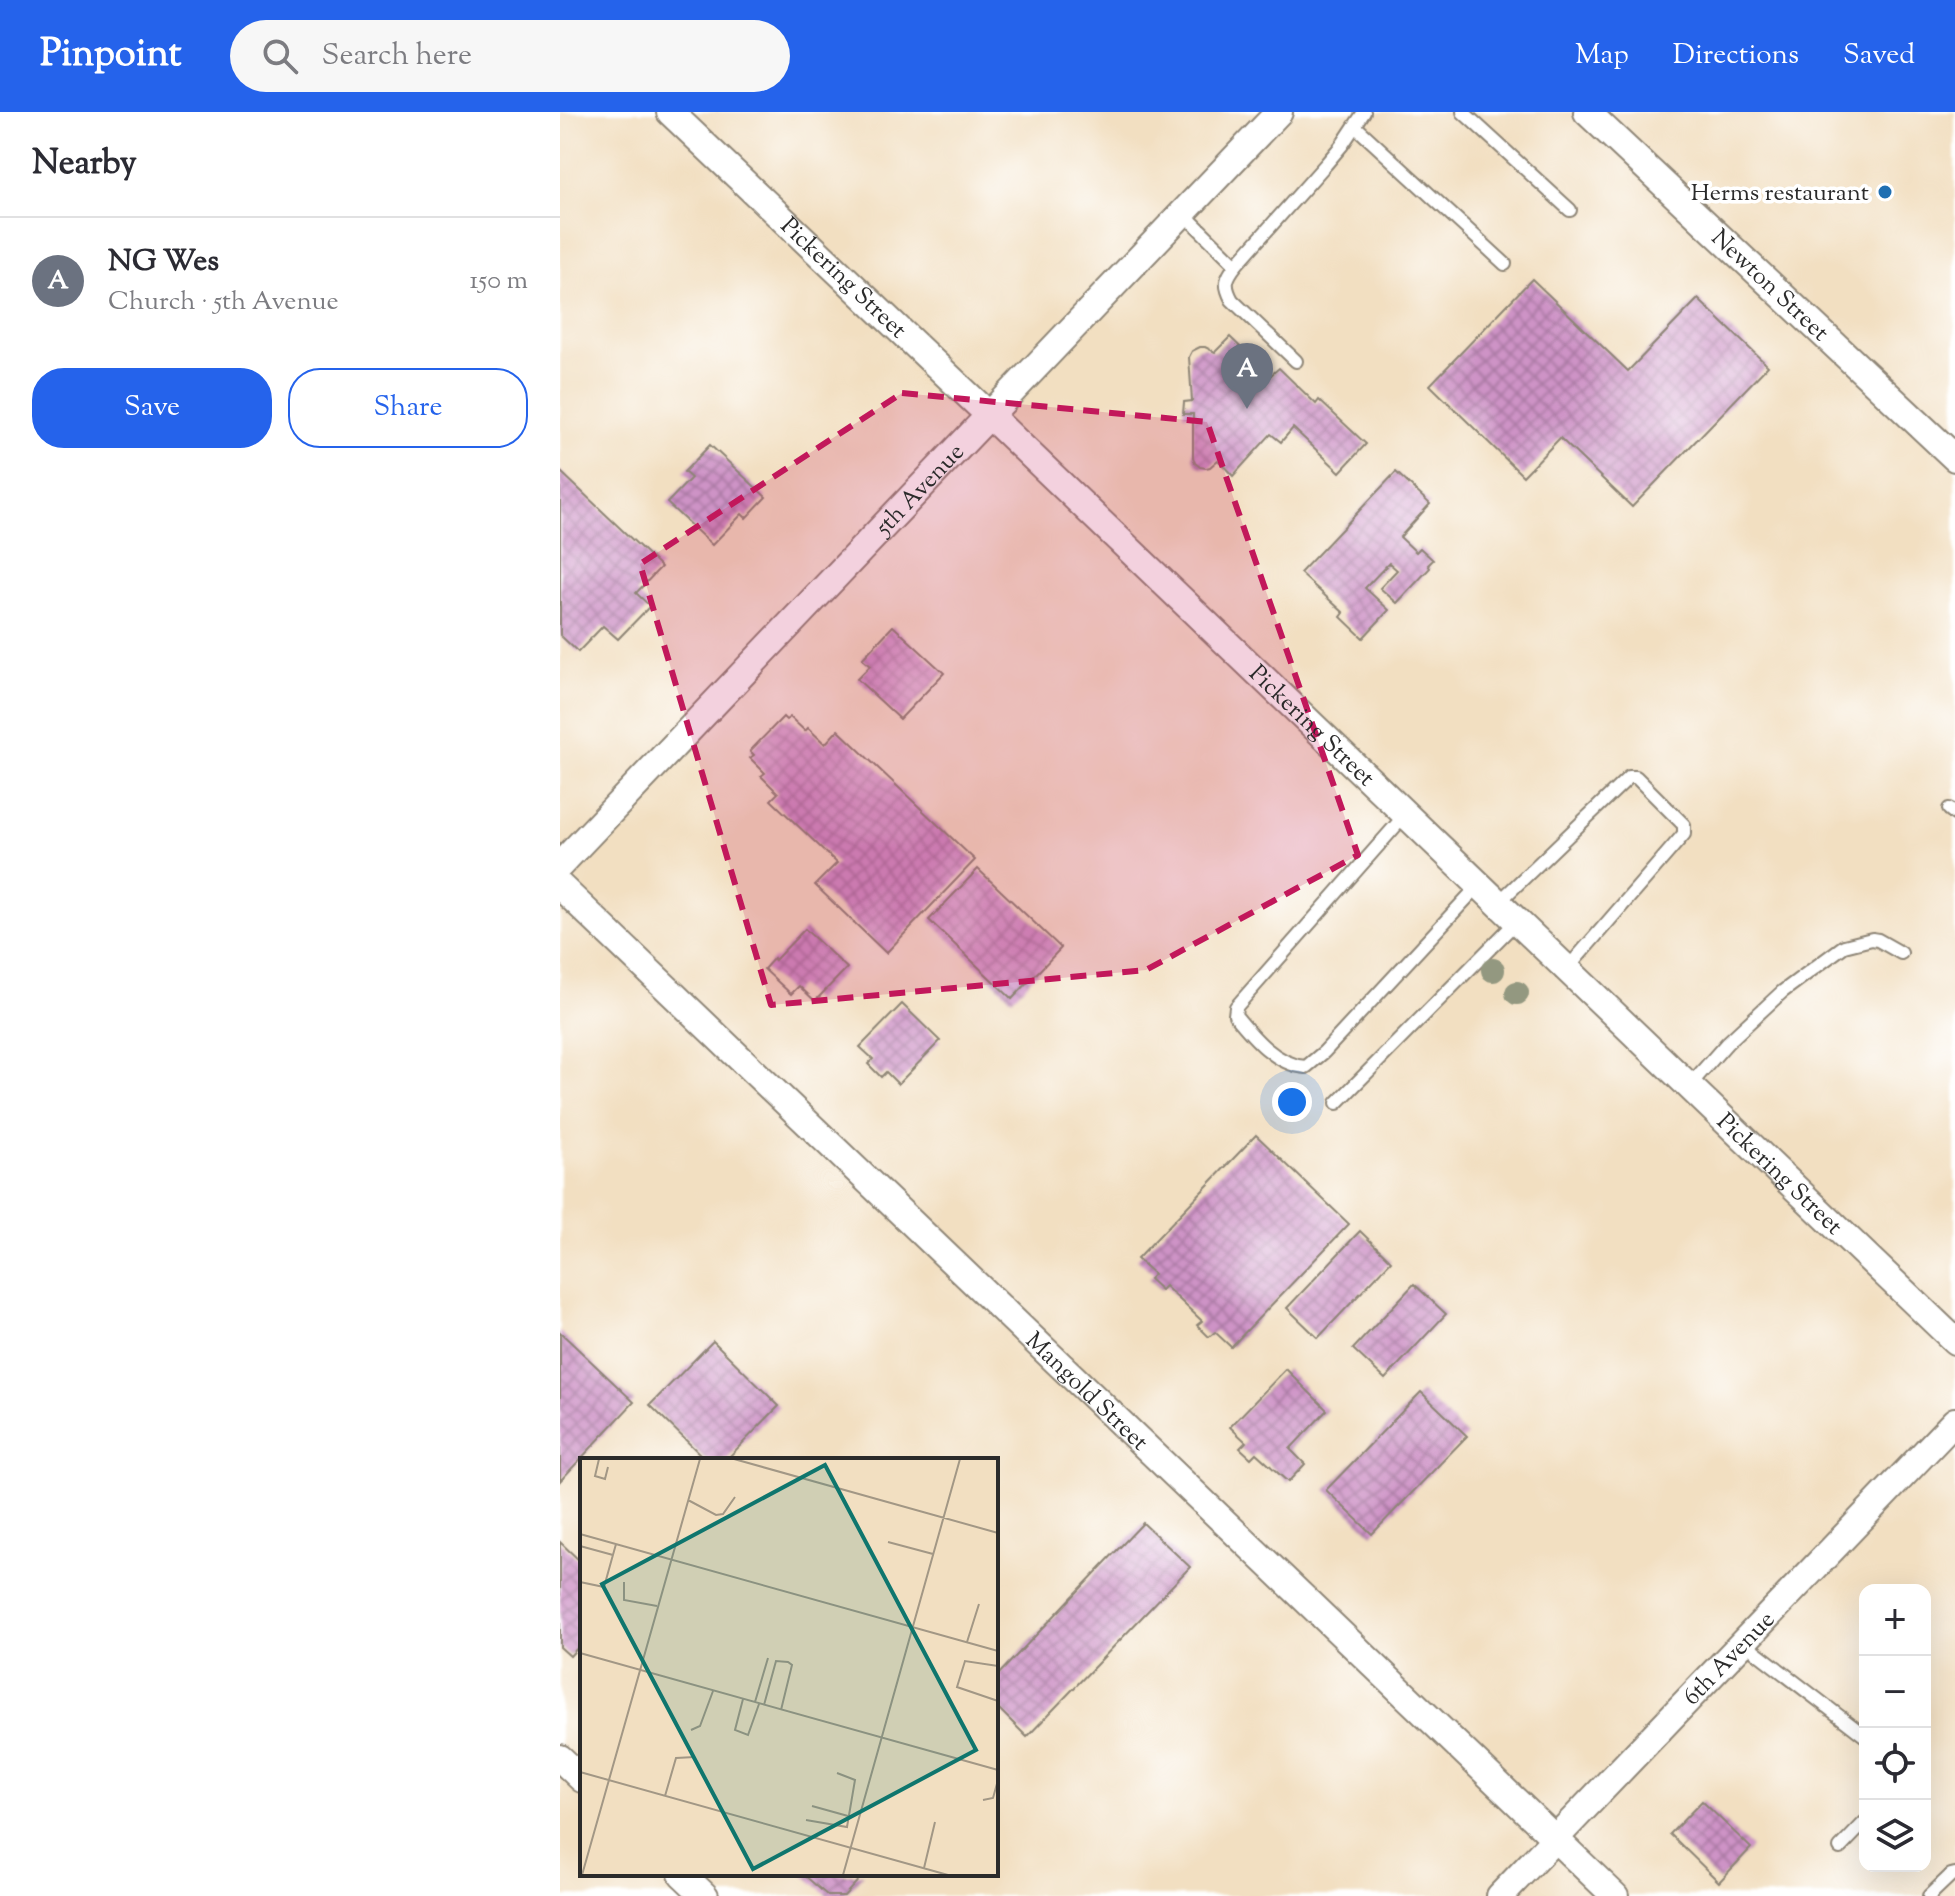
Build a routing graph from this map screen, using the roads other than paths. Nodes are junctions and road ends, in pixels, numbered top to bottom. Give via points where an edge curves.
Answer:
1 (670, 112) edge
2 (1279, 112) edge
3 (1364, 112) edge
4 (1463, 112) edge
5 (1587, 112) edge
6 (1355, 126) junction
7 (1570, 210) dead end
8 (1183, 213) junction
9 (1505, 264) dead end
10 (1236, 265) junction
11 (1296, 361) dead end
12 (989, 415) junction
13 (1955, 458) edge
14 (1406, 814) junction
15 (560, 865) edge
16 (560, 886) edge
17 (1488, 894) junction
18 (1517, 921) junction
19 (1901, 953) dead end
20 (1567, 969) junction
21 (1689, 1086) junction
22 (1337, 1103) dead end
23 (1955, 1341) edge
24 (1955, 1421) edge
25 (1743, 1642) junction
26 (1859, 1731) edge
27 (560, 1758) edge
28 (580, 1777) edge
29 (1859, 1828) edge
30 (1556, 1839) junction
31 (1840, 1848) dead end
32 (1955, 1874) edge
33 (684, 1876) edge
34 (705, 1896) edge
35 (1500, 1896) edge
36 (1615, 1896) edge
37 (1929, 1896) edge

1 - 12 street, Pickering Street
2 - 8 street, 5th Avenue
3 - 6 lane
4 - 7 lane
5 - 13 street, Newton Street
6 - 9 lane
6 - 10 lane
8 - 10 lane
8 - 12 street, 5th Avenue
10 - 11 lane via 1226,281 1232,300
12 - 14 street, Pickering Street
12 - 15 street, 5th Avenue
14 - 17 street, Pickering Street
14 - 17 lane via 1236,1007 1235,1015 1249,1032 1275,1056 1306,1067
16 - 30 street, Mangold Street
17 - 18 street, Pickering Street
17 - 20 lane via 1629,777 1636,777 1684,825 1684,834
18 - 20 street, Pickering Street
18 - 22 lane
19 - 21 lane via 1872,939 1844,946 1782,992
20 - 21 street, Pickering Street
21 - 23 street, Pickering Street
24 - 25 street, 6th Avenue
25 - 26 lane
25 - 30 street, 6th Avenue
27 - 28 street
29 - 31 lane
30 - 35 street, 6th Avenue
30 - 36 street, Mangold Street
32 - 37 lane
33 - 34 street

